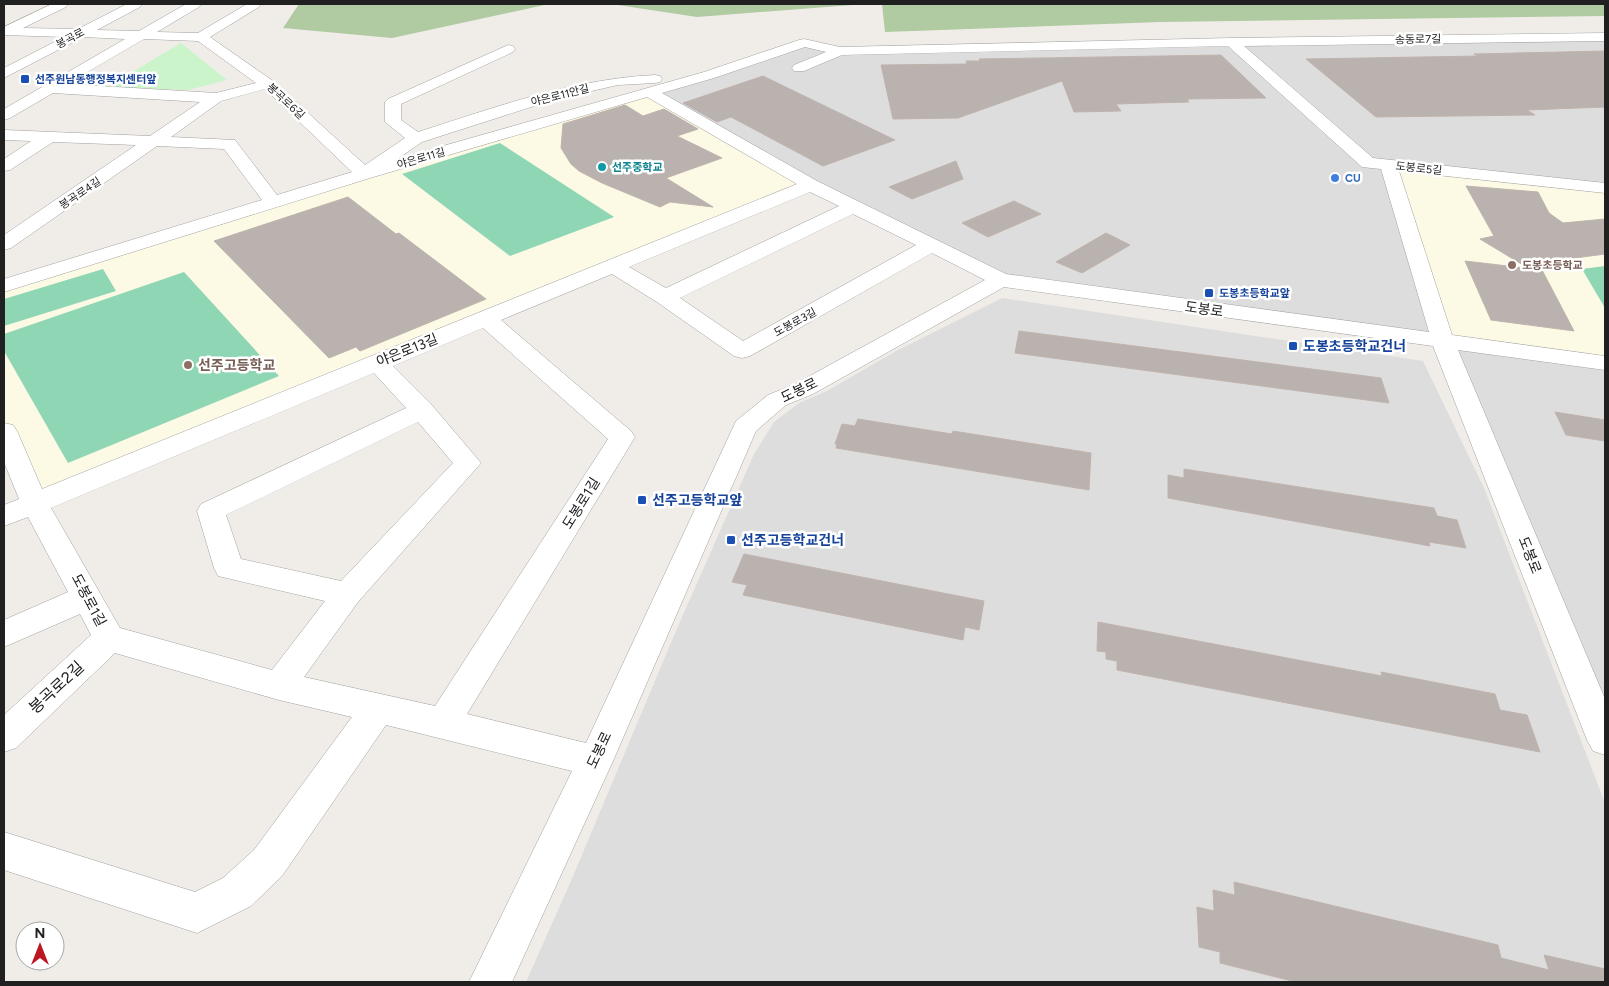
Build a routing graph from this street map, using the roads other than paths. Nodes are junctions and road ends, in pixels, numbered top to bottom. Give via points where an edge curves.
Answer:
1 (62, 4) edge
2 (136, 4) edge
3 (195, 4) edge
4 (255, 4) edge
5 (4, 31) edge
6 (77, 34) junction
7 (142, 36) junction
8 (201, 37) junction
9 (1605, 37) edge
10 (1231, 42) junction
11 (508, 50) dead end
12 (840, 51) junction
13 (799, 68) dead end
14 (4, 74) edge
15 (709, 75) junction
16 (268, 84) junction
17 (52, 88) junction
18 (649, 92) junction
19 (216, 98) junction
20 (4, 115) edge
21 (4, 135) edge
22 (49, 137) junction
23 (416, 138) junction
24 (155, 141) junction
25 (1388, 165) junction
26 (4, 166) edge
27 (364, 174) junction
28 (811, 185) junction
29 (1605, 188) edge
30 (274, 203) junction
31 (854, 206) junction
32 (4, 244) edge
33 (930, 246) junction
34 (613, 266) junction
35 (1001, 280) junction
36 (4, 286) edge
37 (665, 297) junction
38 (485, 318) junction
39 (1443, 342) junction
40 (377, 363) junction
41 (1605, 364) edge
42 (422, 410) junction
43 (4, 434) edge
44 (35, 504) junction
45 (4, 516) edge
46 (347, 594) junction
47 (88, 597) junction
48 (4, 634) edge
49 (109, 638) junction
50 (278, 686) junction
51 (378, 709) junction
52 (443, 723) junction
53 (4, 737) edge
54 (1605, 740) edge
55 (594, 761) junction
56 (4, 851) edge
57 (490, 982) edge

1 - 5 street
2 - 6 street, 봉곡로
3 - 7 street
4 - 8 street
5 - 6 street
6 - 7 street
6 - 14 street, 봉곡로
7 - 8 street
7 - 17 street
8 - 16 street, 봉곡로6길
9 - 10 street, 송동로7길
10 - 12 street, 송동로7길
10 - 25 street via 1368,163
11 - 23 street via 393,102 393,122
12 - 13 street
12 - 15 street, 야은로11길 via 804,43
15 - 18 street, 야은로11길
15 - 23 street, 야은로11안길 via 618,81 552,95
16 - 19 street, 봉곡로4길
16 - 27 street, 봉곡로6길
17 - 19 street, 봉곡로4길
17 - 20 street
18 - 27 street, 야은로11길
18 - 28 street
19 - 24 street, 봉곡로4길
21 - 22 street
22 - 24 street
22 - 26 street
23 - 27 street, 야은로11안길
24 - 30 street via 229,144
24 - 32 street, 봉곡로4길
25 - 29 street, 도봉로5길
25 - 39 street, 도봉로5길
27 - 30 street, 야은로11길
28 - 31 street
28 - 34 street, 야은로13길
30 - 36 street, 야은로11길
31 - 33 street
31 - 37 street
33 - 35 street
33 - 37 street, 도봉로3길 via 742,351
34 - 37 street, 도봉로3길
34 - 38 street, 야은로13길
35 - 39 street, 도봉로
35 - 55 street, 도봉로 via 804,389 777,400 745,427
38 - 40 street, 야은로13길
38 - 52 street, 도봉로1길 via 622,436
39 - 41 street, 도봉로
39 - 54 street, 도봉로
40 - 42 street
40 - 44 street, 야은로13길
42 - 46 street via 468,463
42 - 46 street via 210,511 228,568
43 - 44 street, 도봉로1길
44 - 45 street, 야은로13길
44 - 47 street, 도봉로1길
46 - 50 street
47 - 48 street
47 - 49 street, 도봉로1길
49 - 50 street, 도봉로1길
49 - 53 street, 봉곡로2길
50 - 51 street, 도봉로1길
51 - 52 street, 도봉로1길
51 - 56 street via 268,863 237,892 197,913
52 - 55 street, 도봉로1길
55 - 57 street, 도봉로

